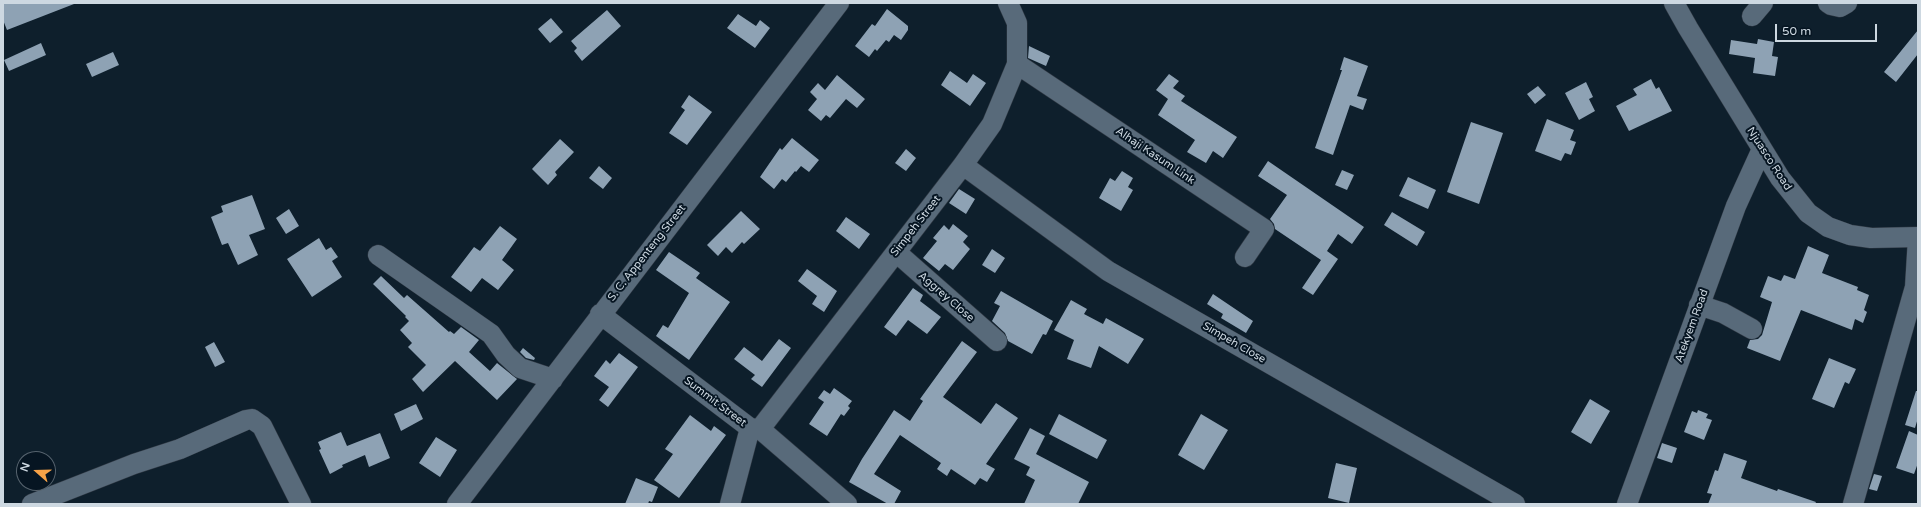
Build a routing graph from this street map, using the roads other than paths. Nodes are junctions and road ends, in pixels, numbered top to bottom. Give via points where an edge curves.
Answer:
1 (839, 3) edge
2 (1008, 3) edge
3 (1674, 3) edge
4 (1828, 3) edge
5 (1847, 3) edge
6 (1017, 64) junction
7 (1762, 149) junction
8 (963, 165) junction
9 (1918, 237) edge
10 (896, 252) junction
11 (378, 255) dead end
12 (1245, 257) dead end
13 (1916, 288) edge
14 (1699, 305) junction
15 (600, 314) junction
16 (1752, 329) dead end
17 (997, 341) dead end
18 (553, 379) junction
19 (755, 429) junction
20 (32, 504) edge
21 (301, 504) edge
22 (457, 504) edge
23 (730, 504) edge
24 (847, 504) edge
25 (1515, 504) edge
26 (1627, 504) edge
27 (1853, 504) edge

1 - 15 street, S. C. Appenteng Street
2 - 6 street, Simpeh Street via 1017,23
3 - 7 street, Njuasco Road
4 - 5 street via 1840,7
6 - 8 street, Simpeh Street via 992,124
6 - 12 street, Alhaji Kasum Link via 1264,229
7 - 9 street, Njuasco Road via 1780,178 1808,213 1828,227 1850,235 1871,238
7 - 14 street, Atekyem Road via 1736,206
8 - 10 street, Simpeh Street
8 - 25 street, Simpeh Close via 1108,271
9 - 13 street
10 - 17 street, Aggrey Close
10 - 19 street, Simpeh Street
11 - 18 street via 491,334 520,368
13 - 27 street
14 - 16 street via 1723,313
14 - 26 street, Atekyem Road
15 - 18 street, S. C. Appenteng Street
15 - 19 street, Summit Street
18 - 22 street, S. C. Appenteng Street
19 - 23 street
19 - 24 street, Summit Street
20 - 21 street via 180,449 252,419 262,426

